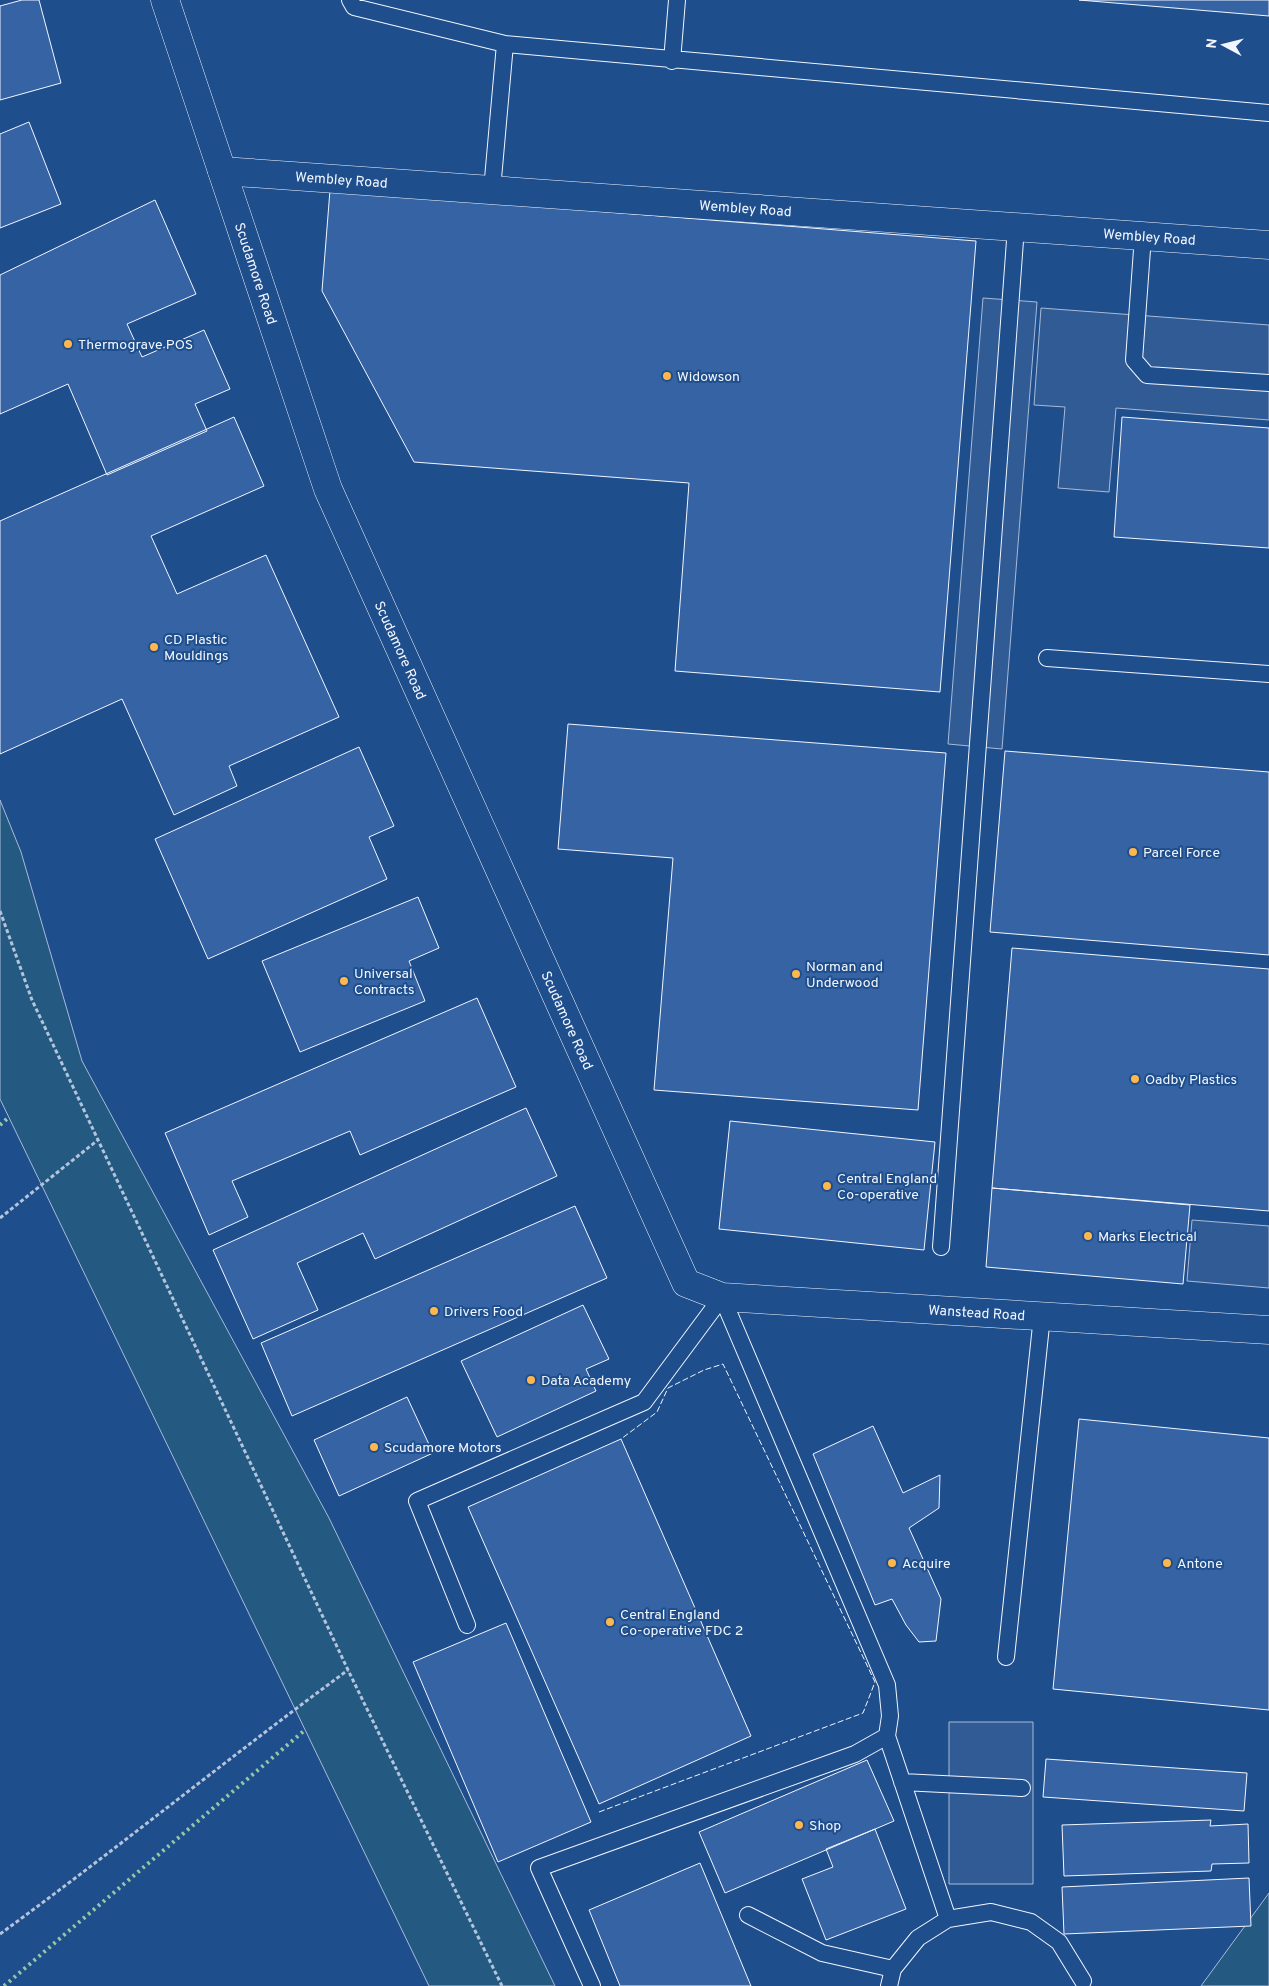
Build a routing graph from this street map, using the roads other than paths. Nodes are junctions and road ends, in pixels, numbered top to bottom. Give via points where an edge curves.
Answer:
1 (165, 0) edge
2 (350, 0) edge
3 (677, 0) edge
4 (505, 44) junction
5 (672, 61) junction
6 (1269, 113) edge
7 (222, 171) junction
8 (492, 190) junction
9 (1016, 227) junction
10 (1143, 236) junction
11 (1269, 245) edge
12 (1269, 383) edge
13 (1048, 658) dead end
14 (1269, 674) edge
15 (941, 1247) dead end
16 (686, 1283) joint
17 (722, 1297) junction
18 (1042, 1316) junction
19 (1269, 1330) edge
20 (467, 1625) dead end
21 (1006, 1657) dead end
22 (887, 1736) junction
23 (902, 1782) junction
24 (1022, 1788) dead end
25 (748, 1915) dead end
26 (948, 1919) junction
27 (893, 1969) junction
28 (1083, 1981) dead end
29 (592, 1986) edge
30 (889, 1986) edge

1 - 7 street, Scudamore Road
2 - 4 lane via 354,7
3 - 5 lane
4 - 5 lane
4 - 8 lane
5 - 6 lane
7 - 8 street, Wembley Road
7 - 16 street, Scudamore Road via 328,489
8 - 9 street, Wembley Road
9 - 10 street, Wembley Road
9 - 15 lane
10 - 11 street, Wembley Road
10 - 12 lane via 1134,360 1147,375
13 - 14 lane
16 - 17 street, Wanstead Road
17 - 18 street, Wanstead Road
17 - 20 lane via 644,1402 417,1501
17 - 22 lane via 887,1685 890,1716
18 - 19 street, Wanstead Road
18 - 21 lane
22 - 23 lane
22 - 29 lane via 855,1754 539,1868
23 - 24 lane
23 - 26 lane
25 - 27 lane via 822,1953
26 - 27 lane via 918,1938
26 - 28 lane via 991,1912 1030,1922 1059,1942
27 - 30 lane

